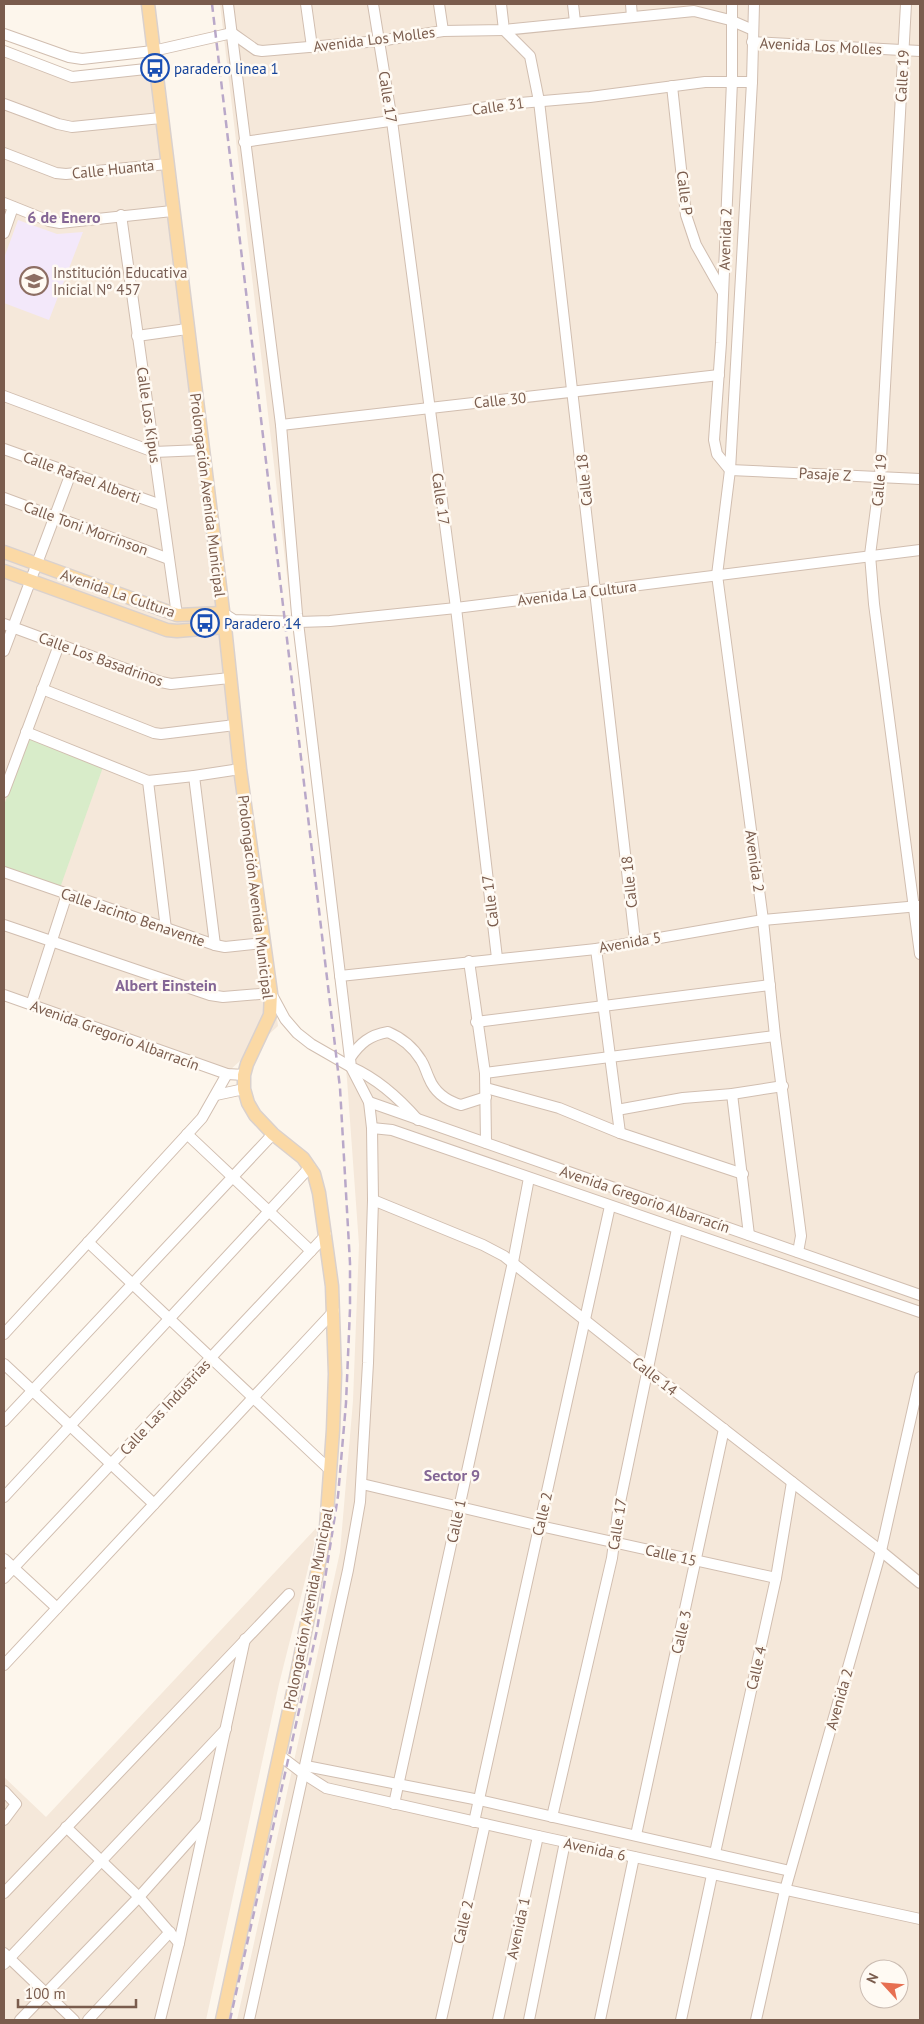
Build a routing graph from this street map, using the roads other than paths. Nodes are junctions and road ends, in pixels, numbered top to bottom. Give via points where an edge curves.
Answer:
1 (148, 4) edge
2 (228, 4) edge
3 (306, 4) edge
4 (373, 4) edge
5 (439, 4) edge
6 (501, 4) edge
7 (573, 4) edge
8 (631, 4) edge
9 (732, 4) edge
10 (754, 4) edge
11 (906, 4) edge
12 (694, 8) edge
13 (632, 17) junction
14 (730, 20) junction
15 (575, 22) junction
16 (504, 30) junction
17 (753, 30) junction
18 (443, 31) junction
19 (232, 33) junction
20 (4, 34) edge
21 (378, 41) junction
22 (752, 42) junction
23 (312, 47) junction
24 (904, 50) junction
25 (4, 51) edge
26 (154, 51) junction
27 (920, 51) edge
28 (155, 68) junction
29 (732, 81) junction
30 (752, 82) junction
31 (672, 86) junction
32 (539, 101) junction
33 (4, 104) edge
34 (161, 118) junction
35 (392, 121) junction
36 (244, 142) junction
37 (4, 153) edge
38 (167, 164) junction
39 (8, 205) edge
40 (172, 211) junction
41 (120, 215) junction
42 (4, 232) edge
43 (722, 292) junction
44 (187, 329) junction
45 (138, 336) junction
46 (721, 343) junction
47 (735, 363) junction
48 (719, 375) junction
49 (574, 392) junction
50 (4, 396) edge
51 (429, 407) junction
52 (281, 424) junction
53 (4, 449) edge
54 (202, 450) junction
55 (154, 452) junction
56 (730, 470) junction
57 (71, 473) junction
58 (880, 477) junction
59 (920, 479) edge
60 (4, 498) edge
61 (161, 505) junction
62 (54, 517) junction
63 (920, 550) edge
64 (4, 552) edge
65 (870, 555) junction
66 (169, 559) junction
67 (37, 564) junction
68 (4, 571) edge
69 (717, 575) junction
70 (31, 581) junction
71 (596, 591) junction
72 (456, 608) junction
73 (223, 613) junction
74 (177, 615) junction
75 (298, 622) junction
76 (229, 624) junction
77 (8, 626) edge
78 (59, 645) junction
79 (4, 651) edge
80 (230, 678) junction
81 (42, 689) junction
82 (235, 725) junction
83 (26, 732) junction
84 (240, 769) junction
85 (7, 776) edge
86 (194, 776) junction
87 (148, 781) junction
88 (4, 792) edge
89 (4, 872) edge
90 (67, 894) junction
91 (917, 906) edge
92 (763, 920) junction
93 (4, 925) edge
94 (166, 929) junction
95 (51, 941) junction
96 (635, 941) junction
97 (264, 943) junction
98 (215, 945) junction
99 (596, 949) junction
100 (920, 954) edge
101 (497, 958) junction
102 (469, 961) junction
103 (340, 976) junction
104 (770, 985) junction
105 (271, 993) junction
106 (4, 995) edge
107 (31, 1005) junction
108 (604, 1006) junction
109 (476, 1022) junction
110 (775, 1036) junction
111 (611, 1057) junction
112 (351, 1062) junction
113 (485, 1073) junction
114 (227, 1074) junction
115 (244, 1075) junction
116 (783, 1086) junction
117 (244, 1089) junction
118 (486, 1093) junction
119 (732, 1094) junction
120 (216, 1095) junction
121 (369, 1102) junction
122 (617, 1110) junction
123 (418, 1120) junction
124 (372, 1128) junction
125 (620, 1133) junction
126 (187, 1134) junction
127 (273, 1134) junction
128 (486, 1143) junction
129 (310, 1167) junction
130 (743, 1174) junction
131 (232, 1177) junction
132 (529, 1178) junction
133 (373, 1200) junction
134 (610, 1206) junction
135 (270, 1211) junction
136 (677, 1230) junction
137 (749, 1235) junction
138 (326, 1236) junction
139 (88, 1242) junction
140 (311, 1251) junction
141 (798, 1252) junction
142 (513, 1262) junction
143 (132, 1284) junction
144 (920, 1295) edge
145 (334, 1311) junction
146 (920, 1312) edge
147 (170, 1319) junction
148 (585, 1320) junction
149 (4, 1334) edge
150 (211, 1357) junction
151 (4, 1364) edge
152 (649, 1371) junction
153 (920, 1377) edge
154 (32, 1391) junction
155 (254, 1397) junction
156 (4, 1422) edge
157 (70, 1426) junction
158 (724, 1429) junction
159 (111, 1464) junction
160 (330, 1470) junction
161 (792, 1482) junction
162 (362, 1484) junction
163 (4, 1497) edge
164 (154, 1504) junction
165 (460, 1506) junction
166 (540, 1526) junction
167 (613, 1542) junction
168 (881, 1551) junction
169 (4, 1559) edge
170 (697, 1560) junction
171 (13, 1568) junction
172 (4, 1578) edge
173 (776, 1578) junction
174 (920, 1583) edge
175 (290, 1594) dead end
176 (56, 1608) junction
177 (245, 1639) junction
178 (4, 1665) edge
179 (226, 1728) junction
180 (279, 1756) junction
181 (305, 1770) junction
182 (398, 1785) junction
183 (4, 1791) edge
184 (478, 1800) junction
185 (394, 1804) junction
186 (552, 1817) junction
187 (4, 1820) edge
188 (474, 1822) junction
189 (205, 1824) junction
190 (485, 1824) junction
191 (66, 1827) junction
192 (636, 1835) junction
193 (538, 1836) junction
194 (565, 1842) junction
195 (715, 1853) junction
196 (634, 1857) junction
197 (102, 1860) junction
198 (790, 1870) junction
199 (712, 1875) junction
200 (785, 1890) junction
201 (4, 1893) edge
202 (139, 1897) junction
203 (920, 1920) edge
204 (170, 1932) junction
205 (179, 1943) junction
206 (5, 1958) edge
207 (45, 1994) junction
208 (20, 2020) edge
209 (74, 2020) edge
210 (88, 2020) edge
211 (160, 2020) edge
212 (222, 2020) edge
213 (249, 2020) edge
214 (441, 2020) edge
215 (498, 2020) edge
216 (529, 2020) edge
217 (600, 2020) edge
218 (681, 2020) edge
219 (756, 2020) edge

1 - 26 main road, Prolongación Avenida Municipal
2 - 19 street
3 - 23 street
4 - 21 street, Calle 17
5 - 18 street
6 - 16 street
7 - 15 street
8 - 13 street
9 - 14 street, Avenida 2
10 - 17 street, Avenida 2
11 - 24 street, Calle 19
12 - 13 street, Avenida Los Molles
12 - 14 street, Avenida Los Molles
13 - 15 street, Avenida Los Molles
14 - 17 street, Avenida Los Molles
14 - 29 street, Avenida 2
15 - 16 street, Avenida Los Molles
16 - 18 street, Avenida Los Molles
16 - 32 street, Calle 18 via 530,56
17 - 22 street, Avenida 2
18 - 21 street, Avenida Los Molles
19 - 23 street, Avenida Los Molles via 256,50
19 - 26 street
19 - 36 street
20 - 26 street via 75,58
21 - 23 street, Avenida Los Molles
21 - 35 street, Calle 17
22 - 24 street, Avenida Los Molles
22 - 30 street, Avenida 2
24 - 27 street, Avenida Los Molles
24 - 58 street, Calle 19
25 - 28 street via 72,77
26 - 28 main road, Prolongación Avenida Municipal
28 - 34 main road, Prolongación Avenida Municipal
29 - 30 street, Calle 31
29 - 31 street, Calle 31
29 - 43 street, Avenida 2
30 - 47 street, Avenida 2
31 - 32 street, Calle 31
31 - 43 street, Calle P via 686,214 696,245
32 - 35 street, Calle 31
32 - 49 street, Calle 18
33 - 34 street via 72,127
34 - 38 main road, Prolongación Avenida Municipal
35 - 36 street, Calle 31
35 - 51 street, Calle 17
36 - 52 street
37 - 38 street, Calle Huanta via 66,174
38 - 40 main road, Prolongación Avenida Municipal
39 - 41 street via 60,223
39 - 42 street
40 - 41 street
40 - 44 main road, Prolongación Avenida Municipal
41 - 45 street, Calle Los Kipus
43 - 46 street, Avenida 2
44 - 45 street
44 - 54 main road, Prolongación Avenida Municipal
45 - 55 street, Calle Los Kipus
46 - 47 street
46 - 48 street, Avenida 2
47 - 56 street, Avenida 2
48 - 49 street, Calle 30
48 - 56 street, Avenida 2 via 715,448
49 - 51 street, Calle 30
49 - 71 street, Calle 18
50 - 55 street
51 - 52 street, Calle 30
51 - 72 street, Calle 17
52 - 75 street
53 - 57 street, Calle Rafael Alberti
54 - 55 street
54 - 73 main road, Prolongación Avenida Municipal
55 - 61 street, Calle Los Kipus
56 - 58 street, Pasaje Z
56 - 69 street, Avenida 2
57 - 61 street, Calle Rafael Alberti
57 - 62 street
58 - 59 street, Pasaje Z
58 - 65 street, Calle 19
60 - 62 street, Calle Toni Morrinson
61 - 66 street, Calle Los Kipus
62 - 66 street, Calle Toni Morrinson
62 - 67 street
63 - 65 street, Avenida La Cultura
64 - 67 main road, Avenida La Cultura
65 - 69 street, Avenida La Cultura
65 - 91 street, Calle 19 via 874,604
66 - 74 street, Calle Los Kipus
67 - 70 street
67 - 74 main road, Avenida La Cultura
68 - 70 main road, Avenida La Cultura
69 - 71 street, Avenida La Cultura
69 - 92 street, Avenida 2
70 - 76 main road, Avenida La Cultura via 167,630
70 - 77 street
71 - 72 street, Avenida La Cultura
71 - 96 street, Calle 18
72 - 75 street, Avenida La Cultura
72 - 101 street, Calle 17
73 - 74 main road, Avenida La Cultura
73 - 76 main road, Prolongación Avenida Municipal
75 - 76 street, Avenida La Cultura
75 - 103 street
76 - 80 main road, Prolongación Avenida Municipal
77 - 78 street, Calle Los Basadrinos
77 - 79 street
78 - 80 street, Calle Los Basadrinos via 171,684
78 - 81 street
80 - 82 main road, Prolongación Avenida Municipal
81 - 82 street via 154,733
81 - 83 street
82 - 84 main road, Prolongación Avenida Municipal
83 - 85 street
83 - 87 street
84 - 86 street
84 - 97 main road, Prolongación Avenida Municipal
85 - 88 street
86 - 87 street
86 - 98 street
87 - 94 street
89 - 90 street, Calle Jacinto Benavente
90 - 94 street, Calle Jacinto Benavente
90 - 95 street
91 - 92 street, Avenida 5
91 - 100 street, Calle 19
92 - 96 street, Avenida 5
92 - 104 street, Avenida 2
93 - 95 street
94 - 98 street, Calle Jacinto Benavente
95 - 105 street via 210,995
95 - 107 street
96 - 99 street, Avenida 5
97 - 98 street, Calle Jacinto Benavente
97 - 105 main road, Prolongación Avenida Municipal
99 - 101 street, Avenida 5
99 - 108 street
101 - 102 street, Avenida 5
102 - 103 street, Avenida 5
102 - 109 street
103 - 112 street, Prolongación Avenida Municipal
104 - 108 street
104 - 110 street, Avenida 2
105 - 112 street via 297,1033 311,1044
105 - 115 main road, Prolongación Avenida Municipal via 270,1015
106 - 107 street, Avenida Gregorio Albarracín
107 - 114 street, Avenida Gregorio Albarracín
108 - 109 street
108 - 111 street
109 - 113 street
110 - 111 street
110 - 116 street, Avenida 2
111 - 113 street
111 - 122 street
112 - 118 street via 363,1042 371,1036 388,1032 411,1047 422,1061 434,1089 442,1097 461,1105
112 - 121 street, Prolongación Avenida Municipal
112 - 123 street via 392,1092
113 - 118 street
114 - 115 street, Avenida Gregorio Albarracín
114 - 120 street
115 - 117 main road, Prolongación Avenida Municipal
116 - 119 street
116 - 141 street, Avenida 2 via 801,1236
117 - 120 street
117 - 127 main road, Prolongación Avenida Municipal via 251,1109
118 - 125 street via 559,1108
118 - 128 street
119 - 122 street via 683,1098
119 - 130 street
120 - 126 street
121 - 123 street, Avenida Gregorio Albarracín
121 - 124 street, Prolongación Avenida Municipal
122 - 125 street
123 - 128 street, Avenida Gregorio Albarracín
124 - 132 street, Avenida Gregorio Albarracín via 392,1130
124 - 133 street, Prolongación Avenida Municipal
125 - 130 street
126 - 131 street
126 - 139 street
127 - 129 main road, Prolongación Avenida Municipal
127 - 131 street
128 - 137 street, Avenida Gregorio Albarracín
129 - 135 street
129 - 138 main road, Prolongación Avenida Municipal via 319,1192
130 - 137 street
131 - 135 street
131 - 143 street
132 - 134 street, Avenida Gregorio Albarracín
132 - 142 street, Calle 1
133 - 142 street, Calle 14 via 483,1245
133 - 162 street, Prolongación Avenida Municipal
134 - 136 street, Avenida Gregorio Albarracín
134 - 148 street, Calle 2
135 - 140 street
135 - 147 street
136 - 146 street, Avenida Gregorio Albarracín
136 - 152 street, Calle 17
137 - 141 street, Avenida Gregorio Albarracín
138 - 140 street, Calle Las Industrias
138 - 145 main road, Prolongación Avenida Municipal
139 - 143 street
139 - 149 street
140 - 150 street, Calle Las Industrias
141 - 144 street, Avenida Gregorio Albarracín
142 - 148 street, Calle 14
142 - 165 street, Calle 1
143 - 147 street
143 - 154 street
145 - 155 street
145 - 160 main road, Prolongación Avenida Municipal via 335,1374
147 - 150 street
147 - 157 street
148 - 152 street, Calle 14
148 - 166 street, Calle 2
150 - 155 street
150 - 159 street, Calle Las Industrias
151 - 154 street
152 - 158 street, Calle 14
152 - 167 street, Calle 17
153 - 168 street, Avenida 2
154 - 156 street
154 - 157 street
155 - 160 street
155 - 164 street
157 - 159 street
157 - 163 street
158 - 161 street, Calle 14
158 - 170 street, Calle 3
159 - 164 street
159 - 171 street, Calle Las Industrias
160 - 180 main road, Prolongación Avenida Municipal via 326,1528
161 - 168 street, Calle 14
161 - 173 street, Calle 4
162 - 165 street, Calle 15
162 - 181 street, Prolongación Avenida Municipal via 348,1570
164 - 176 street
165 - 166 street, Calle 15
165 - 182 street, Calle 1
166 - 167 street, Calle 15
166 - 184 street, Calle 2
167 - 170 street, Calle 15
167 - 186 street, Calle 17
168 - 174 street, Calle 14
168 - 198 street, Avenida 2
169 - 171 street
170 - 173 street, Calle 15
170 - 192 street, Calle 3
171 - 172 street, Calle Las Industrias
171 - 176 street
173 - 195 street, Calle 4
175 - 177 street
176 - 178 street
177 - 179 street
177 - 191 street
179 - 189 street
179 - 197 street
180 - 181 street, Avenida 6
180 - 212 main road, Prolongación Avenida Municipal
181 - 182 street, Avenida 6
181 - 185 street, Avenida 6 via 326,1788
181 - 213 street, Prolongación Avenida Municipal
182 - 184 street, Avenida 6
182 - 185 street, Calle 1
183 - 187 street via 16,1804
184 - 186 street, Avenida 6
184 - 188 street, Calle 2
185 - 188 street, Avenida 6
186 - 192 street, Avenida 6
188 - 190 street, Avenida 6
189 - 202 street
189 - 205 street
190 - 193 street, Avenida 6
190 - 214 street, Calle 2
191 - 197 street
191 - 201 street
192 - 195 street, Avenida 6
193 - 194 street, Avenida 6
193 - 215 street, Avenida 1
194 - 196 street, Avenida 6
194 - 216 street, Avenida 1
195 - 198 street, Avenida 6
196 - 199 street, Avenida 6
196 - 217 street
197 - 202 street
197 - 206 street
198 - 200 street, Avenida 2
199 - 200 street, Avenida 6
199 - 218 street
200 - 203 street, Avenida 6
200 - 219 street, Avenida 2
202 - 204 street
202 - 207 street
204 - 205 street
204 - 210 street
205 - 211 street
206 - 207 street
207 - 208 street
207 - 209 street

